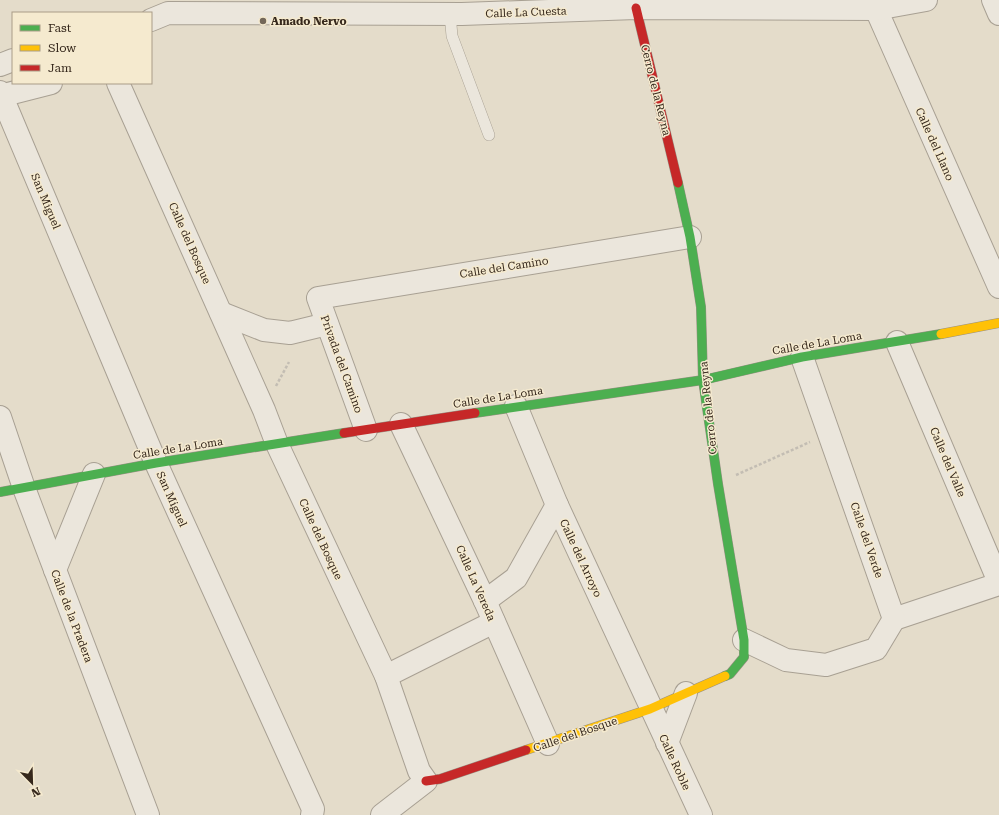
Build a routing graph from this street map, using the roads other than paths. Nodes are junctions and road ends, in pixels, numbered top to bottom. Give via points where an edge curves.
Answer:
1 (926, 0) edge
2 (992, 0) edge
3 (624, 5) edge
4 (874, 5) edge
5 (458, 9) edge
6 (999, 14) edge
7 (152, 20) edge
8 (12, 60) edge
9 (0, 65) edge
10 (48, 84) edge
11 (118, 84) edge
12 (1, 95) edge
13 (489, 135) dead end
14 (690, 237) junction
15 (999, 287) edge
16 (318, 298) joint
17 (221, 313) junction
18 (999, 323) edge
19 (327, 324) junction
20 (897, 342) junction
21 (802, 357) junction
22 (703, 380) junction
23 (516, 406) junction
24 (0, 417) edge
25 (402, 424) junction
26 (366, 430) junction
27 (277, 444) junction
28 (156, 463) junction
29 (94, 474) junction
30 (24, 488) junction
31 (0, 492) edge
32 (557, 505) junction
33 (55, 570) junction
34 (999, 583) edge
35 (486, 601) junction
36 (894, 620) junction
37 (494, 622) junction
38 (744, 640) junction
39 (386, 676) junction
40 (686, 693) junction
41 (650, 709) junction
42 (667, 743) junction
43 (548, 744) junction
44 (426, 781) junction
45 (148, 815) edge
46 (312, 815) edge
47 (382, 815) edge
48 (701, 815) edge

1 - 4 street, Calle La Cuesta
2 - 6 street
3 - 4 street, Calle La Cuesta
3 - 5 street, Calle La Cuesta
3 - 14 street, Cerro de la Reyna
4 - 15 street, Calle del Llano
5 - 7 street, Calle La Cuesta via 168,13
5 - 13 lane via 452,36
8 - 9 street
10 - 12 street
11 - 17 street, Calle del Bosque
12 - 28 street, San Miguel
14 - 16 street, Calle del Camino
14 - 22 street, Cerro de la Reyna via 701,307
16 - 19 street, Privada del Camino
17 - 19 street via 264,330 290,333
17 - 27 street, Calle del Bosque
18 - 20 street, Calle de La Loma
19 - 26 street, Privada del Camino
20 - 21 street, Calle de La Loma
20 - 34 street, Calle del Valle
21 - 22 street, Calle de La Loma
21 - 36 street, Calle del Verde
22 - 23 street, Calle de La Loma
22 - 38 street, Cerro de la Reyna
23 - 25 street, Calle de La Loma
23 - 32 street, Calle del Arroyo
24 - 30 street, Calle de la Pradera
25 - 26 street, Calle de La Loma
25 - 35 street, Calle La Vereda
26 - 27 street, Calle de La Loma
27 - 28 street, Calle de La Loma
27 - 39 street, Calle del Bosque
28 - 29 street, Calle de La Loma
28 - 46 street, San Miguel via 313,809
29 - 30 street, Calle de La Loma
29 - 33 street
30 - 31 street, Calle de La Loma
30 - 33 street, Calle de la Pradera
32 - 35 street via 516,578
32 - 41 street, Calle del Arroyo
33 - 45 street, Calle de la Pradera
34 - 36 street
35 - 37 street, Calle La Vereda
36 - 38 street via 876,650 826,665 786,660
37 - 39 street
37 - 43 street, Calle La Vereda
38 - 40 street, Cerro de la Reyna via 744,657 730,674
39 - 44 street, Calle del Bosque via 419,771
40 - 41 street, Cerro de la Reyna
40 - 42 street
41 - 42 street, Calle Roble
41 - 43 street, Calle del Bosque
42 - 48 street, Calle Roble
43 - 44 street, Calle del Bosque via 440,779
44 - 47 street

